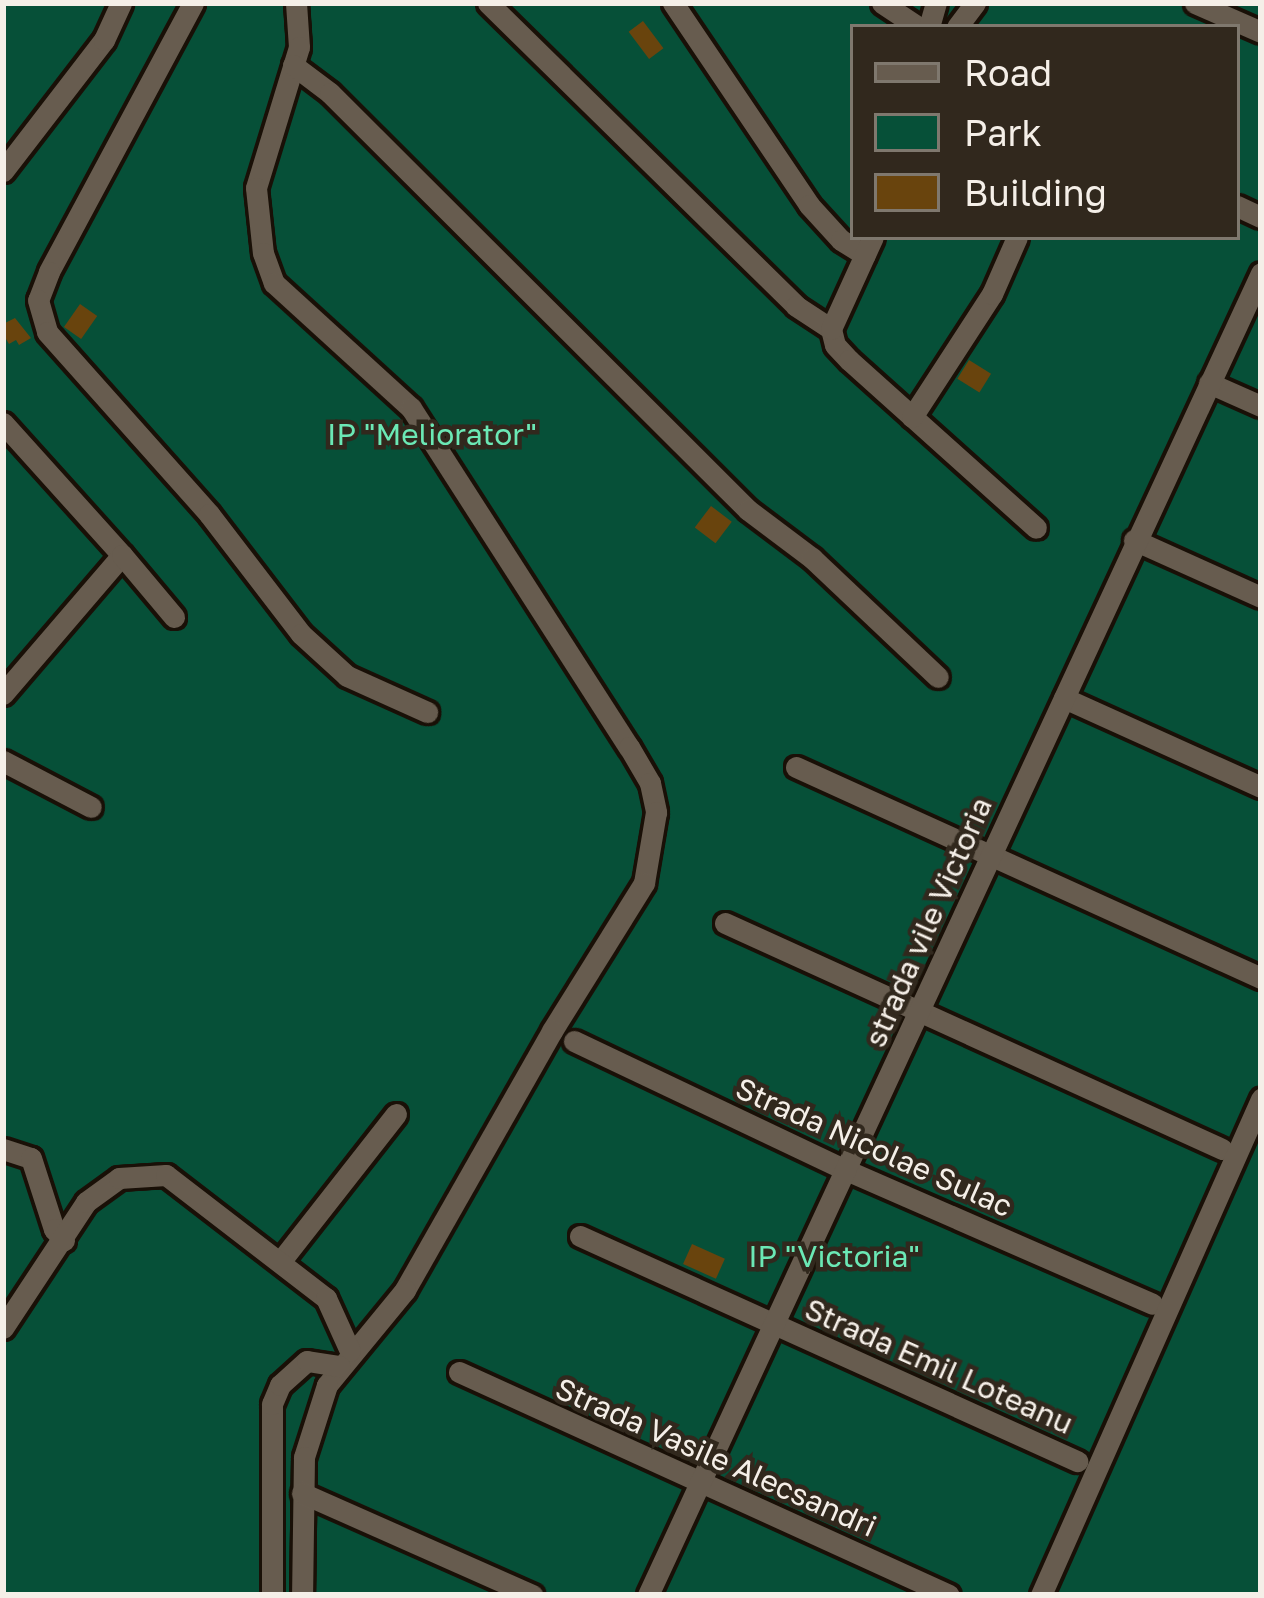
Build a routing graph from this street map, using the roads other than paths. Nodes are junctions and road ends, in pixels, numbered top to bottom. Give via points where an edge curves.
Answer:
1 (121, 3) edge
2 (193, 3) edge
3 (296, 3) edge
4 (488, 3) edge
5 (673, 3) edge
6 (881, 3) edge
7 (1196, 3) edge
8 (913, 24) edge
9 (1261, 32) edge
10 (293, 65) junction
11 (3, 171) edge
12 (1016, 240) edge
13 (869, 246) edge
14 (1261, 273) edge
15 (831, 329) junction
16 (1209, 383) junction
17 (1261, 406) edge
18 (912, 417) junction
19 (3, 423) edge
20 (1036, 528) dead end
21 (1134, 540) junction
22 (122, 554) junction
23 (1261, 596) edge
24 (174, 617) dead end
25 (938, 677) dead end
26 (5, 686) edge
27 (1064, 698) junction
28 (427, 712) dead end
29 (3, 760) edge
30 (796, 766) dead end
31 (1261, 787) edge
32 (91, 806) dead end
33 (990, 856) junction
34 (725, 923) dead end
35 (1261, 977) edge
36 (921, 1011) junction
37 (574, 1041) dead end
38 (1261, 1099) edge
39 (396, 1114) dead end
40 (3, 1149) edge
41 (1222, 1149) dead end
42 (847, 1170) junction
43 (580, 1236) dead end
44 (64, 1240) junction
45 (280, 1262) junction
46 (1152, 1304) dead end
47 (773, 1325) junction
48 (3, 1328) edge
49 (345, 1358) junction
50 (459, 1372) dead end
51 (1077, 1461) dead end
52 (701, 1485) junction
53 (302, 1492) junction
54 (272, 1595) edge
55 (302, 1595) edge
56 (532, 1595) edge
57 (648, 1595) edge
58 (949, 1595) edge
59 (1042, 1595) edge

1 - 11 street via 104,40
2 - 28 street via 49,272 38,300 47,332 209,514 302,634 347,676
3 - 10 street
4 - 15 street via 796,306
5 - 13 street via 809,205 841,240
6 - 8 street
7 - 9 street
10 - 25 street via 748,510 812,558
10 - 49 street via 256,188 274,283 411,408 650,782 656,812 644,883 405,1290
12 - 18 street via 981,313
13 - 15 street
14 - 16 street, strada vile Victoria
15 - 18 street via 835,345
16 - 17 street
16 - 21 street, strada vile Victoria
18 - 20 street
19 - 22 street
21 - 23 street
21 - 27 street, strada vile Victoria
22 - 24 street
22 - 26 street
27 - 31 street
27 - 33 street, strada vile Victoria
29 - 32 street
30 - 33 street
33 - 35 street
33 - 36 street, strada vile Victoria
34 - 36 street
36 - 41 street
36 - 42 street, strada vile Victoria
37 - 42 street, Strada Nicolae Sulac
38 - 59 street
39 - 45 street
40 - 44 street via 32,1158
42 - 46 street, Strada Nicolae Sulac
42 - 47 street, strada vile Victoria
43 - 47 street, Strada Emil Loteanu
44 - 45 street via 86,1202 119,1178 166,1174
44 - 48 street
45 - 49 street via 326,1298
47 - 51 street, Strada Emil Loteanu
47 - 52 street, strada vile Victoria
49 - 53 street via 327,1385 304,1457
49 - 54 street via 307,1361 272,1404
50 - 52 street, Strada Vasile Alecsandri
52 - 57 street, strada vile Victoria
52 - 58 street, Strada Vasile Alecsandri
53 - 55 street
53 - 56 street

